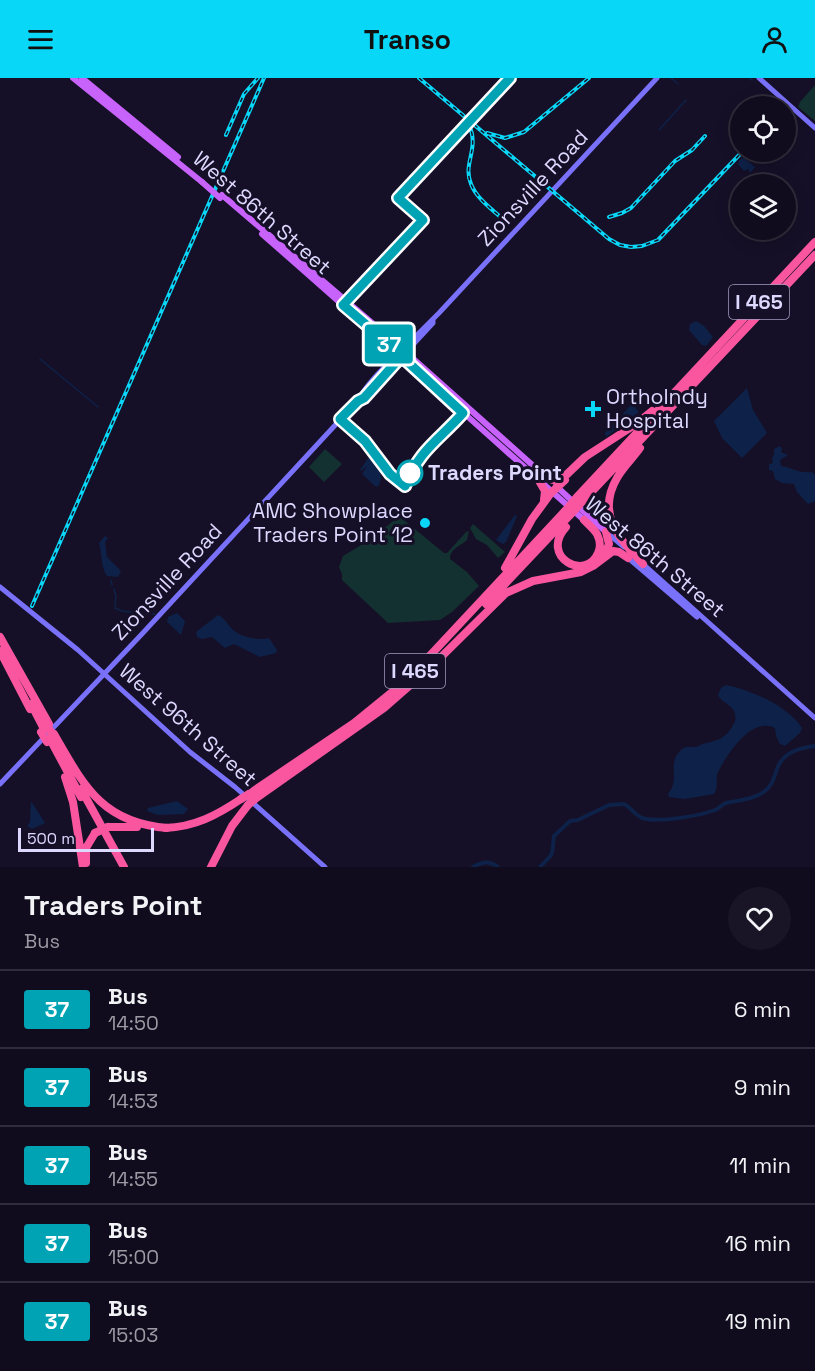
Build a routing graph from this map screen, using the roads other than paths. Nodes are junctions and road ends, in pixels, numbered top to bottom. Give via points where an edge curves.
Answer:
1 (73, 78) edge
2 (82, 78) edge
3 (657, 78) edge
4 (759, 78) edge
5 (815, 128) edge
6 (144, 134) junction
7 (159, 140) junction
8 (203, 181) junction
9 (815, 242) edge
10 (815, 255) edge
11 (787, 285) junction
12 (403, 352) junction
13 (704, 361) junction
14 (381, 372) junction
15 (377, 384) junction
16 (441, 392) junction
17 (358, 401) junction
18 (464, 404) junction
19 (640, 448) junction
20 (574, 467) junction
21 (543, 478) junction
22 (555, 489) junction
23 (582, 502) junction
24 (543, 503) junction
25 (569, 515) junction
26 (584, 520) junction
27 (608, 536) junction
28 (627, 558) junction
29 (600, 561) junction
30 (643, 564) junction
31 (0, 586) edge
32 (464, 618) junction
33 (0, 637) edge
34 (725, 638) junction
35 (2, 651) edge
36 (12, 667) junction
37 (104, 673) junction
38 (412, 684) junction
39 (815, 718) edge
40 (45, 727) junction
41 (51, 738) junction
42 (0, 784) edge
43 (248, 799) junction
44 (168, 828) junction
45 (85, 867) edge
46 (119, 867) edge
47 (124, 867) edge
48 (211, 867) edge
49 (325, 867) edge

1 - 6 main road, West 86th Street
2 - 7 main road, West 86th Street
3 - 12 main road, Zionsville Road
4 - 5 main road
6 - 7 main road
6 - 8 main road, West 86th Street
7 - 8 main road, West 86th Street
8 - 12 main road, West 86th Street, bridge
9 - 13 highway, I 465
10 - 11 highway, I 465
11 - 19 highway
11 - 23 highway, I 465
12 - 14 main road, Zionsville Road
12 - 15 main road, Zionsville Road
12 - 16 main road, West 86th Street
12 - 18 main road, West 86th Street
13 - 20 highway via 641,420
13 - 23 highway, I 465
14 - 15 main road
14 - 17 main road, Zionsville Road
15 - 17 main road, Zionsville Road
16 - 18 main road
16 - 21 main road, West 86th Street
17 - 37 main road, Zionsville Road
18 - 21 main road, West 86th Street
19 - 23 highway
19 - 30 highway via 615,481 609,506 619,538
20 - 21 highway via 560,480
20 - 22 highway
21 - 22 main road, West 86th Street
21 - 24 highway
22 - 24 highway
22 - 26 main road, West 86th Street
22 - 27 main road, West 86th Street
23 - 25 highway, I 465, bridge
24 - 32 highway via 502,573
25 - 26 highway via 557,546 563,559 578,566 591,562 599,549 598,535
25 - 32 highway, I 465
25 - 38 highway, I 465
26 - 27 main road, West 86th Street
27 - 28 main road, West 86th Street
27 - 29 highway via 607,551
27 - 30 main road, West 86th Street
28 - 29 highway via 613,551
28 - 34 main road, West 86th Street
29 - 38 highway via 578,573 532,580 508,592
30 - 34 main road, West 86th Street
31 - 37 main road, West 96th Street
32 - 43 highway, I 465 via 381,702
33 - 35 highway
34 - 39 main road, West 86th Street
35 - 36 highway
36 - 40 highway
36 - 40 highway via 20,674
37 - 42 main road, Zionsville Road
37 - 49 main road, West 96th Street
38 - 43 highway, I 465 via 369,720
40 - 41 highway, bridge
41 - 44 highway, I 465 via 99,803 128,820
41 - 45 highway via 72,797
41 - 46 highway
41 - 47 highway
43 - 44 highway, I 465 via 201,822
43 - 48 highway, I 465
44 - 45 highway, bridge via 108,826 95,833 86,848

